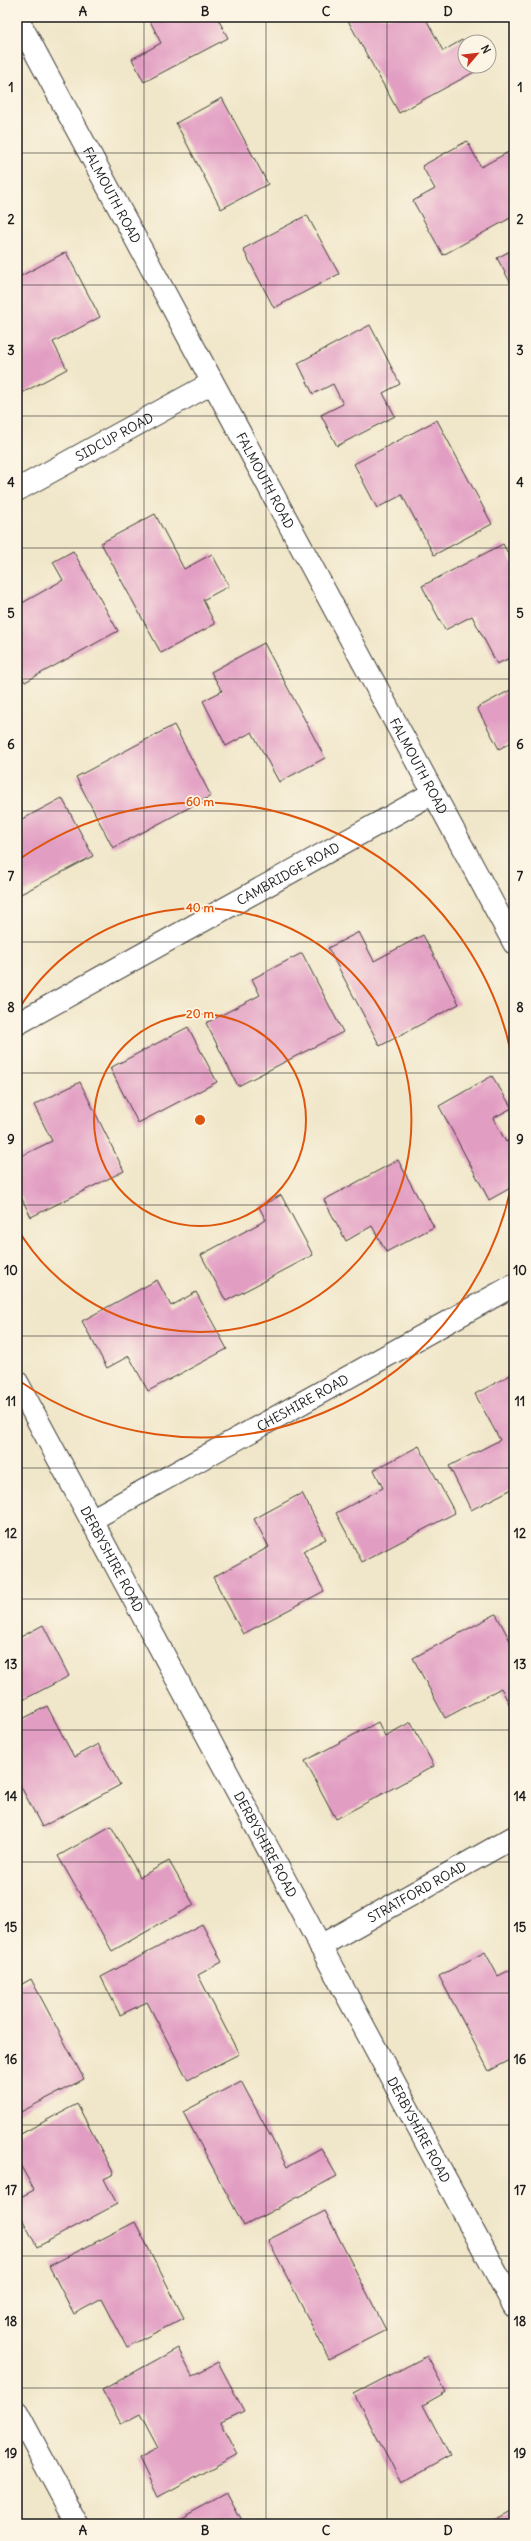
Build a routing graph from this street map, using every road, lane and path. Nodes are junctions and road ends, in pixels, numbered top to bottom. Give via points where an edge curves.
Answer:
1 (17, 18) edge
2 (212, 383) junction
3 (17, 490) edge
4 (433, 793) junction
5 (514, 943) edge
6 (17, 1024) edge
7 (514, 1285) edge
8 (17, 1382) edge
9 (91, 1520) junction
10 (514, 1837) edge
11 (320, 1946) junction
12 (514, 2306) edge
13 (17, 2412) edge
14 (77, 2524) edge

1 - 2 street, FALMOUTH ROAD
2 - 3 street, SIDCUP ROAD
2 - 4 street, FALMOUTH ROAD
4 - 5 street, FALMOUTH ROAD
4 - 6 street, CAMBRIDGE ROAD
7 - 9 street, CHESHIRE ROAD
8 - 9 street, DERBYSHIRE ROAD
9 - 11 street, DERBYSHIRE ROAD
10 - 11 street, STRATFORD ROAD
11 - 12 street, DERBYSHIRE ROAD
13 - 14 street

